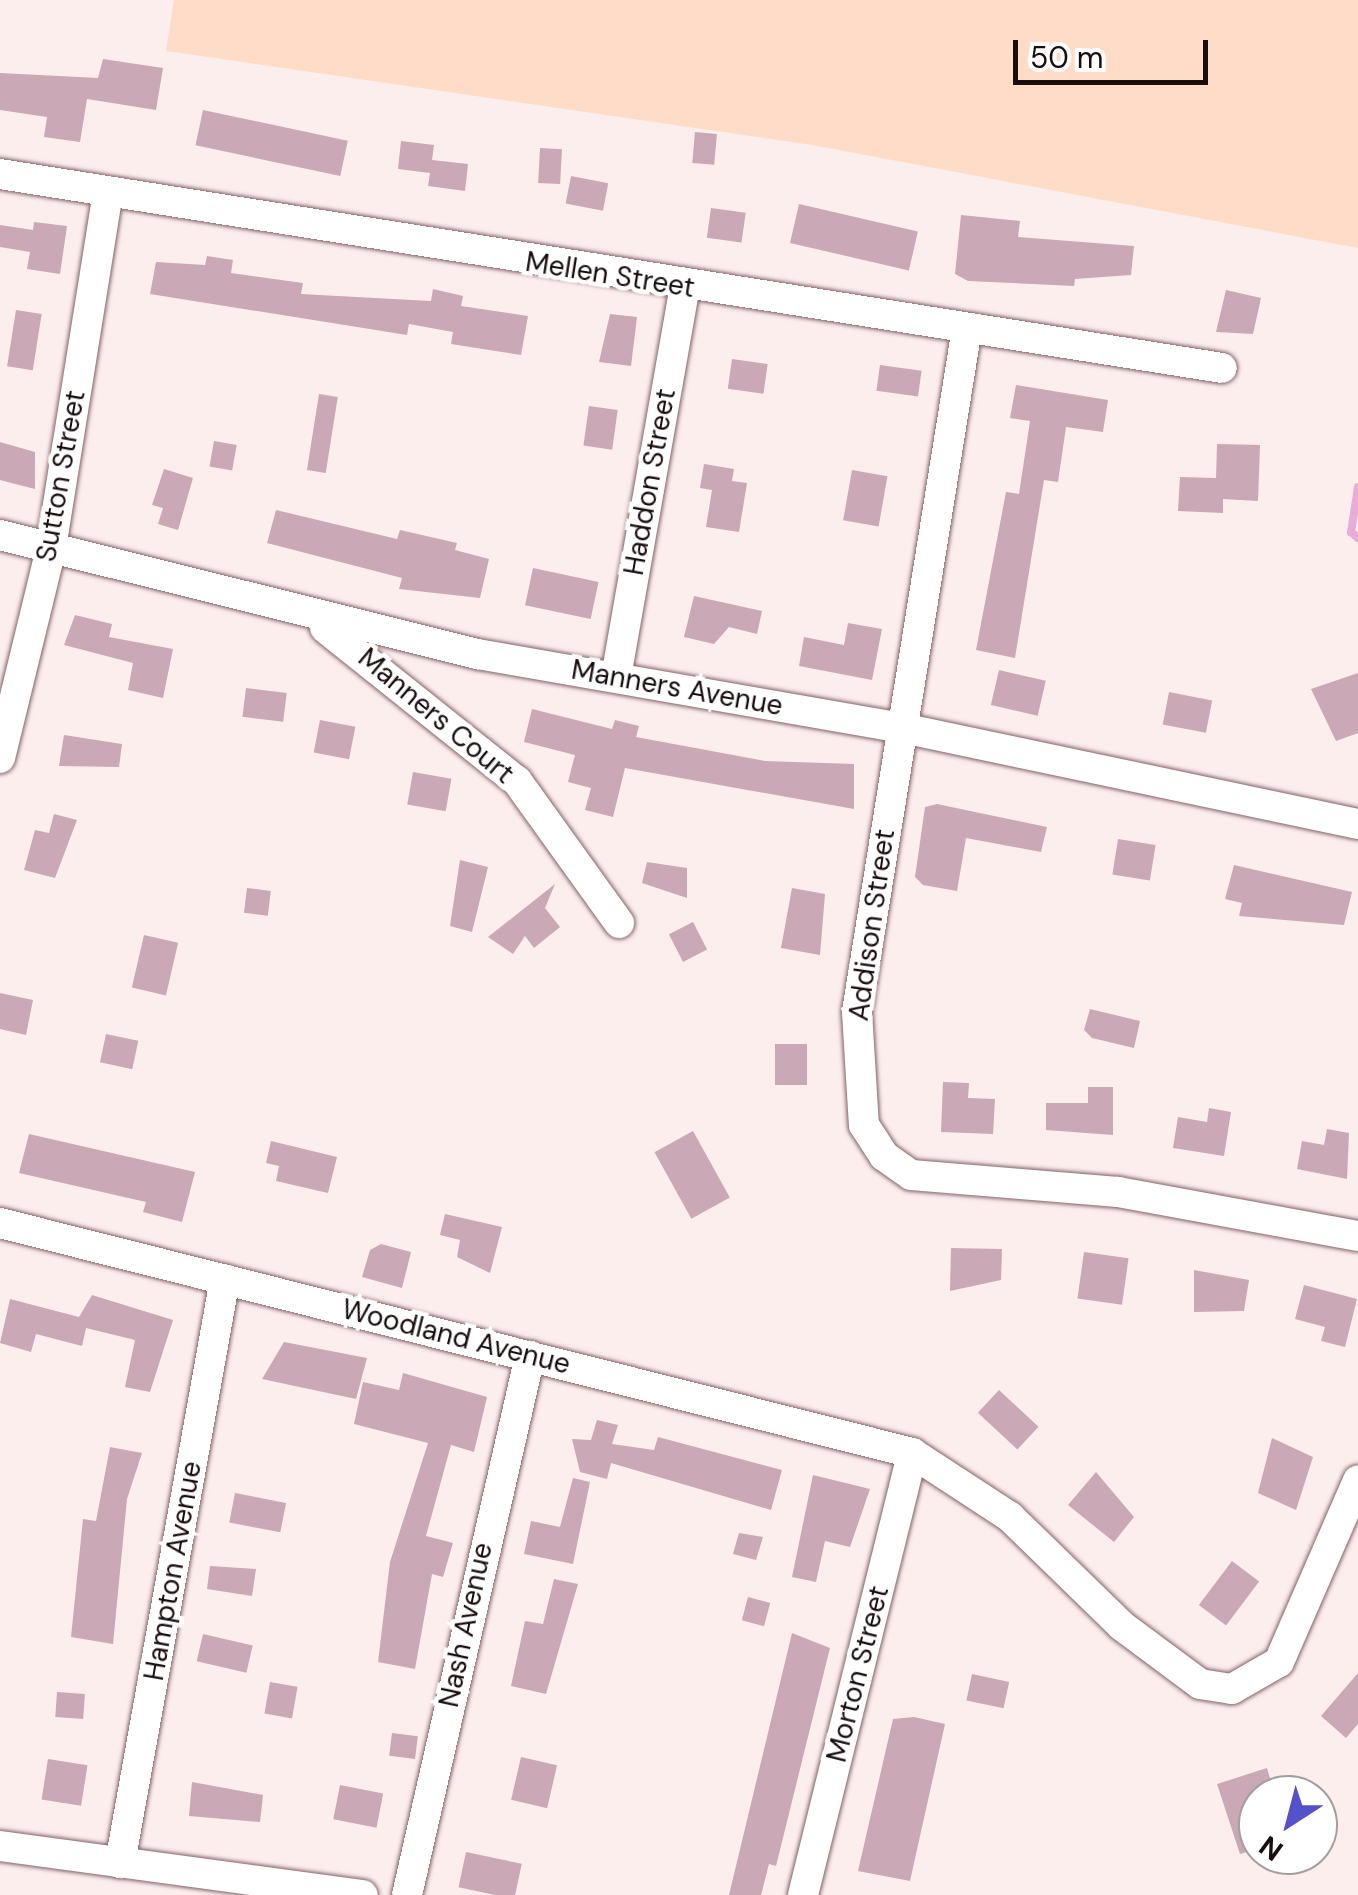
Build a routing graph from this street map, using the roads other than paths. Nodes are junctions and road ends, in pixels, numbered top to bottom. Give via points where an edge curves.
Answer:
1 (0, 174) edge
2 (108, 192) junction
3 (685, 288) junction
4 (967, 328) junction
5 (1222, 368) dead end
6 (0, 535) edge
7 (50, 548) junction
8 (310, 618) junction
9 (616, 677) junction
10 (902, 728) junction
11 (0, 758) edge
12 (1358, 824) edge
13 (619, 923) dead end
14 (0, 1224) edge
15 (1358, 1236) edge
16 (226, 1279) junction
17 (530, 1356) junction
18 (912, 1453) junction
19 (1358, 1480) edge
20 (0, 1846) edge
21 (120, 1862) junction
22 (363, 1895) edge
23 (408, 1895) edge
24 (804, 1895) edge

1 - 2 street, Mellen Street
2 - 3 street, Mellen Street
2 - 7 street, Sutton Street
3 - 4 street, Mellen Street
3 - 9 street, Haddon Street
4 - 5 street, Mellen Street
4 - 10 street, Addison Street
6 - 7 street, Manners Avenue
7 - 8 street, Manners Avenue
7 - 11 street, Sutton Street
8 - 9 street, Manners Avenue
8 - 13 street, Manners Court via 516,781
9 - 10 street, Manners Avenue
10 - 12 street, Manners Avenue
10 - 15 street, Addison Street via 856,1012 857,1096 884,1156 950,1183 1118,1192
14 - 16 street, Woodland Avenue
16 - 17 street, Woodland Avenue
16 - 21 street, Hampton Avenue
17 - 18 street, Woodland Avenue
17 - 23 street, Nash Avenue
18 - 19 street via 1010,1517 1166,1663 1232,1689 1278,1662
18 - 24 street, Morton Street
20 - 21 street
21 - 22 street

